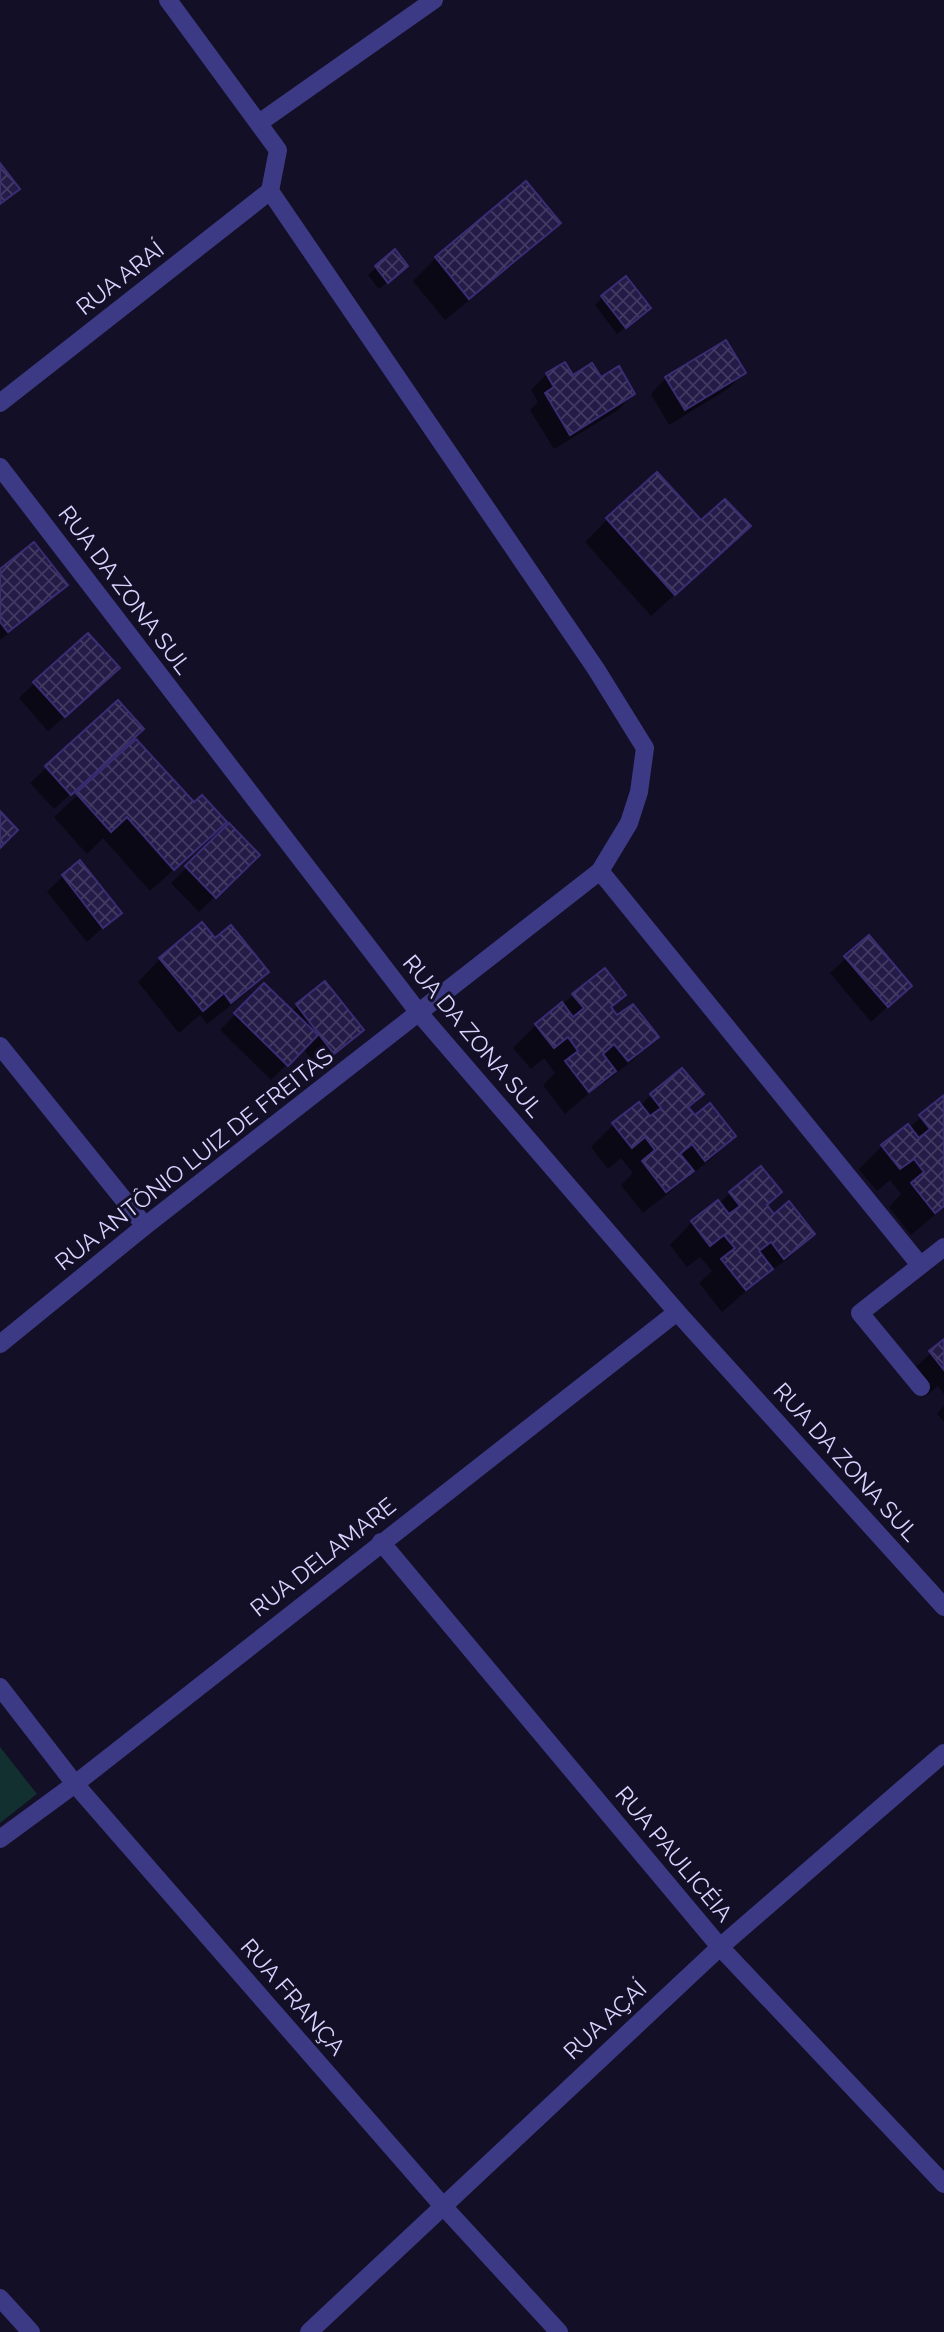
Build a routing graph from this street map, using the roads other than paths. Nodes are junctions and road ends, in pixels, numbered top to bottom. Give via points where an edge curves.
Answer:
1 (168, 0) edge
2 (434, 0) edge
3 (259, 123) junction
4 (270, 191) junction
5 (0, 403) edge
6 (0, 467) edge
7 (600, 871) junction
8 (419, 1013) junction
9 (0, 1046) edge
10 (145, 1226) junction
11 (944, 1247) edge
12 (920, 1265) junction
13 (677, 1312) junction
14 (0, 1344) edge
15 (921, 1387) dead end
16 (381, 1542) junction
17 (944, 1607) edge
18 (0, 1686) edge
19 (944, 1754) edge
20 (75, 1784) junction
21 (0, 1839) edge
22 (720, 1947) junction
23 (944, 2183) edge
24 (442, 2205) junction
25 (0, 2298) edge
26 (31, 2332) edge
27 (309, 2332) edge
28 (559, 2332) edge

1 - 3 street
2 - 3 street
3 - 4 street via 278,149
4 - 5 street, RUA ARAÍ
4 - 7 street via 645,748 629,823
6 - 8 street, RUA DA ZONA SUL
7 - 8 street, RUA ANTÔNIO LUIZ DE FREITAS
7 - 12 street
8 - 10 street, RUA ANTÔNIO LUIZ DE FREITAS
8 - 13 street, RUA DA ZONA SUL
9 - 10 street
10 - 14 street, RUA ANTÔNIO LUIZ DE FREITAS
11 - 12 street
12 - 15 street via 860,1313
13 - 16 street, RUA DELAMARE
13 - 17 street, RUA DA ZONA SUL
16 - 20 street, RUA DELAMARE
16 - 22 street, RUA PAULICÉIA
18 - 20 street, RUA FRANÇA
19 - 22 street, RUA AÇAÍ
20 - 21 street, RUA DELAMARE
20 - 24 street, RUA FRANÇA
22 - 23 street, RUA PAULICÉIA
22 - 24 street, RUA AÇAÍ
24 - 27 street, RUA AÇAÍ
24 - 28 street, RUA FRANÇA
25 - 26 street

